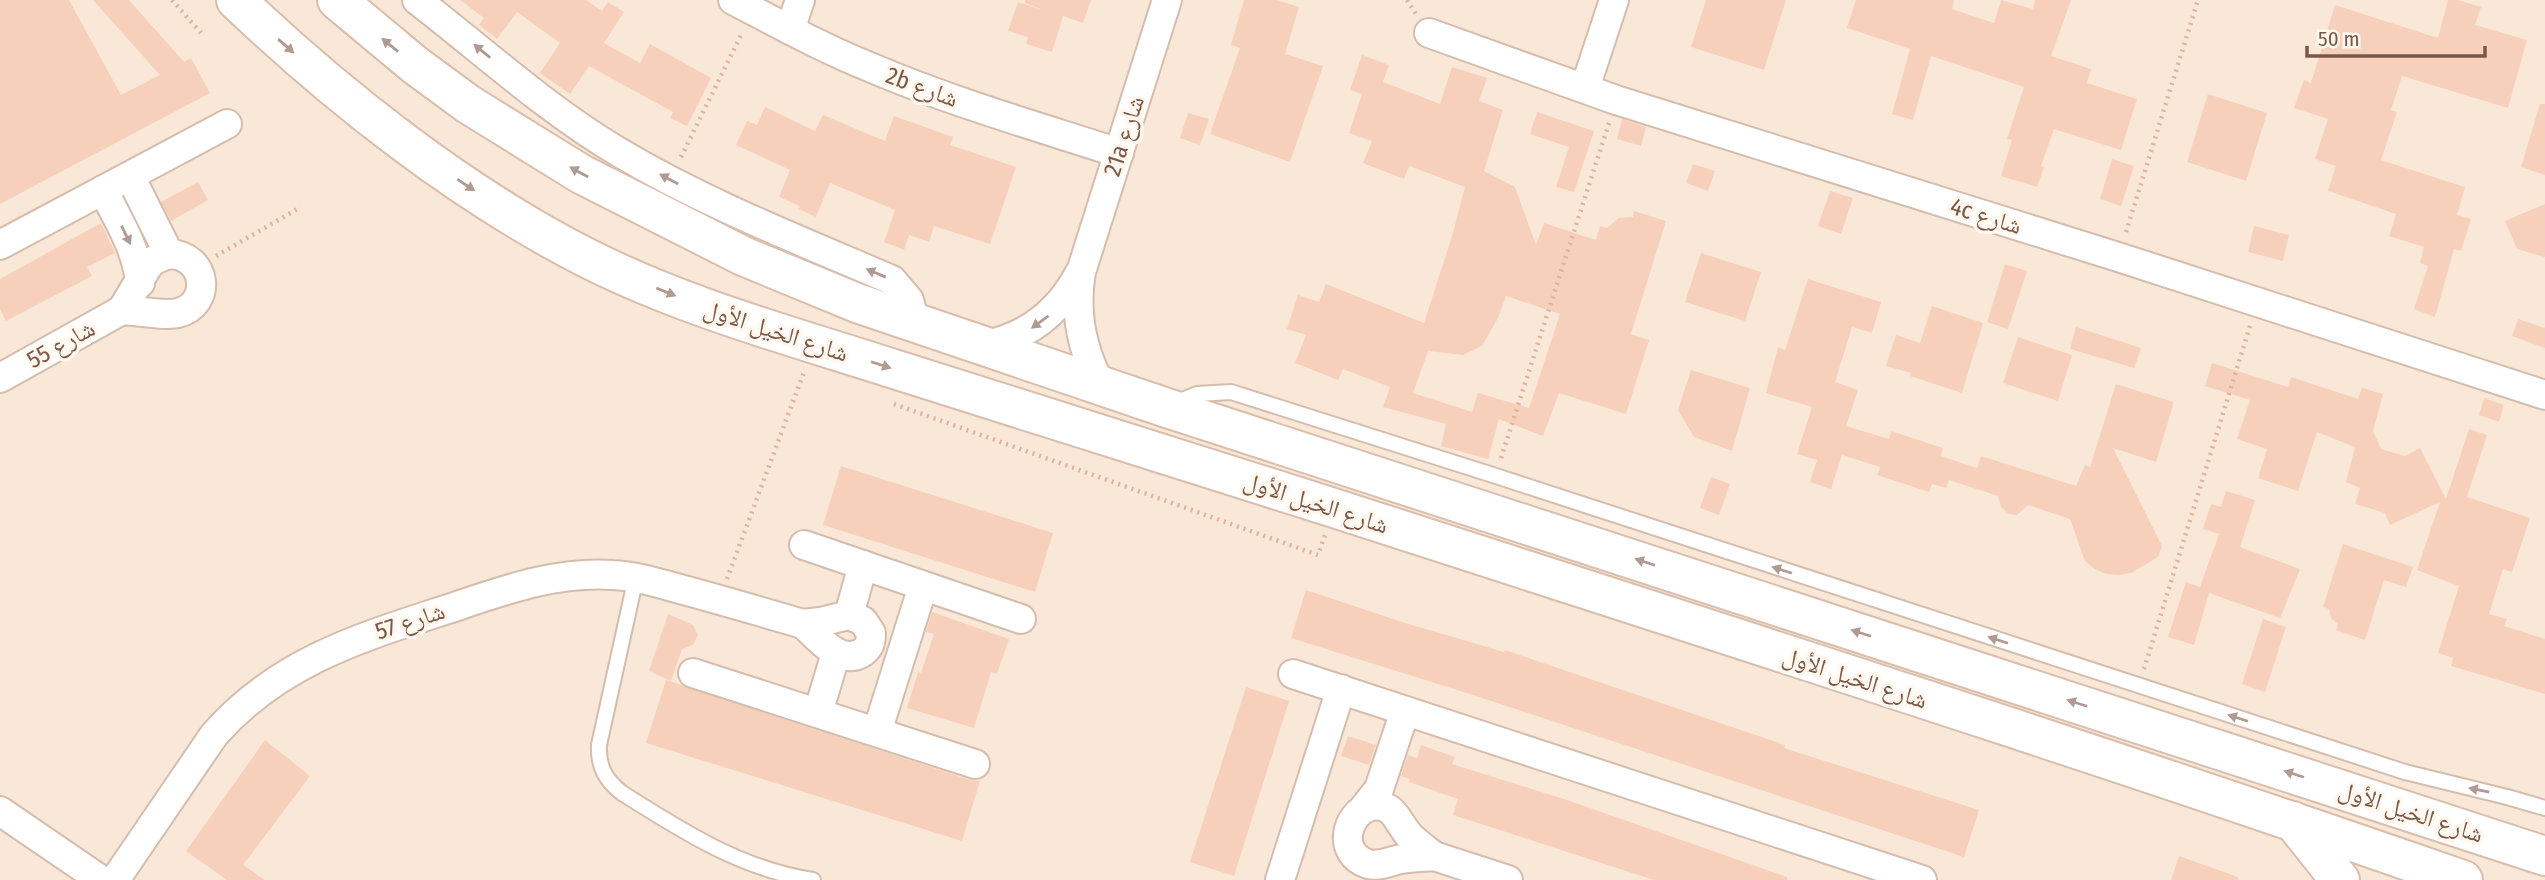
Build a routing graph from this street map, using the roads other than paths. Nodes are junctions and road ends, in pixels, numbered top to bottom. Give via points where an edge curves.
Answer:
1 (236, 0) edge
2 (337, 0) edge
3 (417, 0) edge
4 (800, 0) edge
5 (1167, 0) edge
6 (1614, 0) edge
7 (743, 5) edge
8 (790, 30) junction
9 (1429, 33) dead end
10 (1585, 88) junction
11 (227, 124) dead end
12 (1119, 153) junction
13 (130, 176) junction
14 (103, 190) junction
15 (0, 246) edge
16 (169, 254) junction
17 (1081, 272) junction
18 (139, 283) junction
19 (122, 310) junction
20 (915, 324) junction
21 (979, 346) junction
22 (0, 378) edge
23 (1102, 387) junction
24 (2545, 395) edge
25 (1167, 408) junction
26 (1373, 521) junction
27 (1556, 533) junction
28 (804, 545) dead end
29 (863, 565) junction
30 (636, 577) junction
31 (923, 586) junction
32 (849, 615) junction
33 (1021, 619) dead end
34 (803, 624) junction
35 (836, 653) junction
36 (693, 673) dead end
37 (1293, 674) dead end
38 (1341, 690) junction
39 (818, 713) junction
40 (1413, 713) junction
41 (877, 732) junction
42 (975, 764) dead end
43 (1378, 808) junction
44 (2545, 808) edge
45 (0, 811) edge
46 (2293, 821) junction
47 (1434, 856) junction
48 (2545, 856) edge
49 (101, 880) edge
50 (115, 880) edge
51 (813, 880) edge
52 (1280, 880) edge
53 (1508, 880) edge
54 (1922, 880) edge
55 (2340, 880) edge
56 (2463, 880) edge

1 -> 26 main road, شارع الخيل الأول via 321,77 445,170 542,233 626,276 770,330
20 -> 2 main road, شارع الخيل الأول via 766,266 581,174 468,104
20 -> 3 street via 909,300 892,280 734,212 616,150 558,111
4 - 8 street
5 - 12 street, 21a شارع
6 - 10 street
7 - 8 street, 2b شارع
8 - 12 street, 2b شارع via 911,84
9 - 10 street, 4c شارع
10 - 24 street, 4c شارع
11 - 13 street
12 - 17 street, 21a شارع
13 - 14 street
13 - 16 street
14 - 15 street
14 -> 18 street via 131,246
16 - 18 street via 154,260
16 - 19 street via 185,256 197,267 197,299 185,311 169,315
17 -> 21 street, 21a شارع via 1048,317 1016,337
17 - 23 street, 21a شارع via 1080,331
18 - 19 street
19 - 22 street, شارع 55
20 - 21 main road, شارع الخيل الأول
21 - 23 main road, شارع الخيل الأول
23 - 25 main road, شارع الخيل الأول
25 - 27 main road, شارع الخيل الأول
44 -> 25 lane via 2405,772 1231,392 1197,394
26 - 27 main road via 1377,500 1390,496 1520,534
26 - 46 main road, شارع الخيل الأول
48 -> 27 main road, شارع الخيل الأول
28 - 29 street
29 - 31 street
29 - 32 street
30 - 34 street, شارع 57
30 - 50 street, شارع 57 via 569,576 525,584 351,641 288,672 250,699 214,735
30 - 51 lane via 599,745 603,772 622,793 722,853 773,872
31 - 33 street
31 - 41 street
32 - 34 street
32 - 35 street via 863,621 871,633 869,647 857,655
34 - 35 street
35 - 39 street
36 - 39 street
37 - 38 street
38 - 40 street
38 - 52 street
39 - 41 street
40 - 43 street via 1379,789
40 - 54 street
41 - 42 street
43 - 47 street
43 - 47 street via 1350,823 1347,838 1363,861 1377,865
45 - 49 street
46 - 55 main road
46 - 56 main road, شارع الخيل الأول
47 - 53 street

